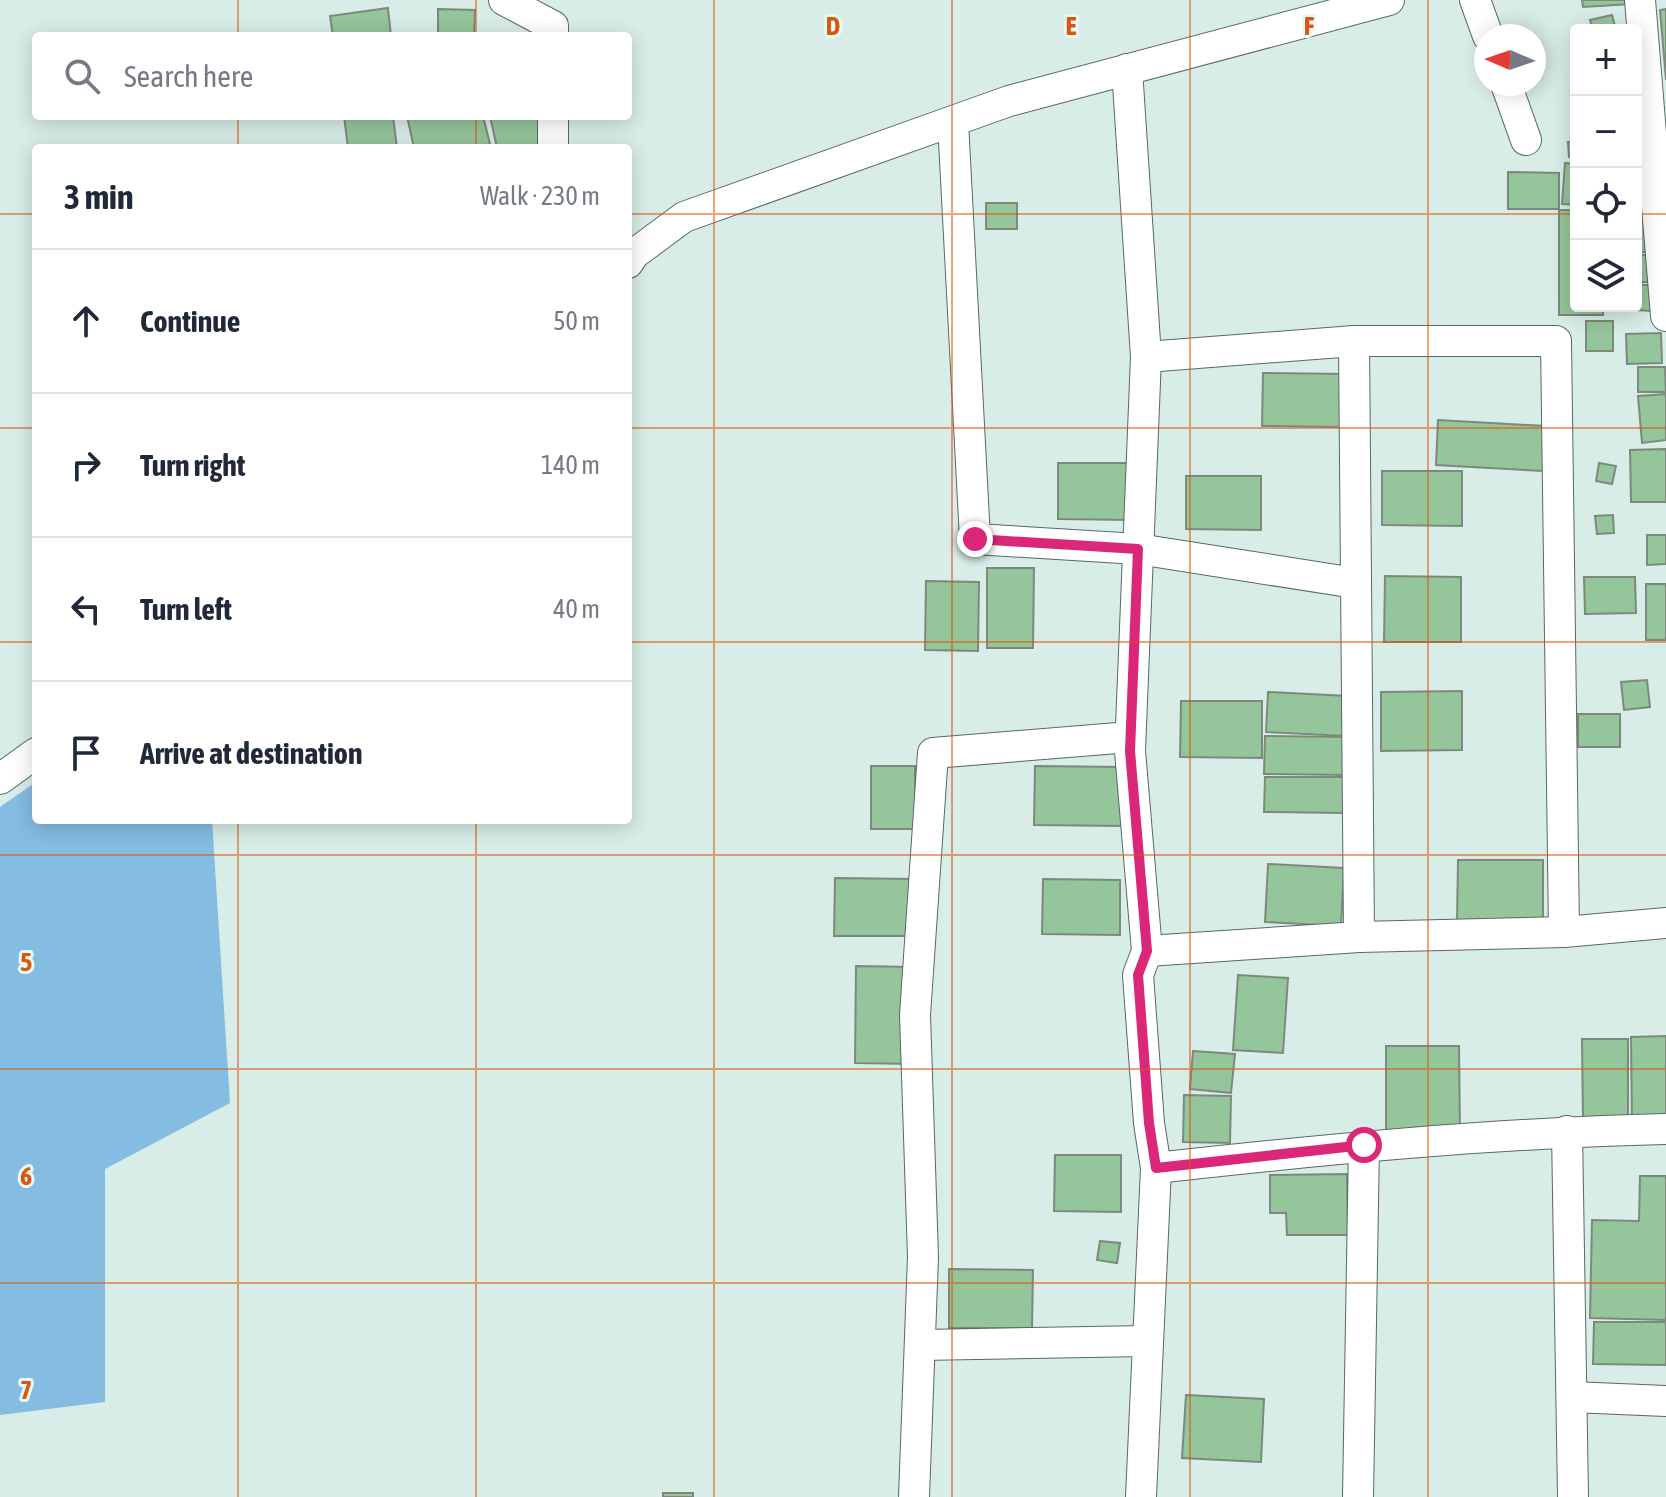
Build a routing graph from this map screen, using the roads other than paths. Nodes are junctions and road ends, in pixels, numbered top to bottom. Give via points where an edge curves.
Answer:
1 (504, 0) edge
2 (1389, 0) edge
3 (1475, 0) edge
4 (1640, 0) edge
5 (1484, 24) edge
6 (553, 32) edge
7 (1127, 69) junction
8 (1510, 96) edge
9 (553, 120) edge
10 (953, 122) junction
11 (1526, 140) dead end
12 (553, 144) edge
13 (632, 257) edge
14 (1666, 316) edge
15 (1354, 341) junction
16 (1146, 357) junction
17 (1138, 549) junction
18 (1355, 583) junction
19 (1130, 737) junction
20 (32, 756) edge
21 (0, 779) edge
22 (1666, 923) edge
23 (1564, 932) junction
24 (1359, 937) junction
25 (1147, 951) junction
26 (1666, 1129) edge
27 (1567, 1131) junction
28 (1364, 1145) junction
29 (1156, 1168) junction
30 (1147, 1341) junction
31 (920, 1345) junction
32 (1572, 1397) junction
33 (1666, 1401) edge
34 (914, 1497) edge
35 (1141, 1497) edge
36 (1358, 1497) edge
37 (1573, 1497) edge

1 - 6 street via 553,26
2 - 7 street
3 - 5 street
4 - 14 street
7 - 10 street
7 - 16 street
8 - 11 street
9 - 12 street
10 - 13 street via 684,217
10 - 17 street via 975,539
15 - 16 street
15 - 18 street
15 - 23 street via 1556,341
16 - 17 street
17 - 18 street
17 - 19 street
18 - 24 street
19 - 25 street
19 - 31 street via 933,753 915,1015 923,1257
20 - 21 street
22 - 23 street
23 - 24 street
24 - 25 street
25 - 29 street via 1138,975
26 - 27 street
27 - 28 street
27 - 32 street
28 - 29 street
28 - 36 street
29 - 30 street
30 - 31 street
30 - 35 street
31 - 34 street
32 - 33 street
32 - 37 street

